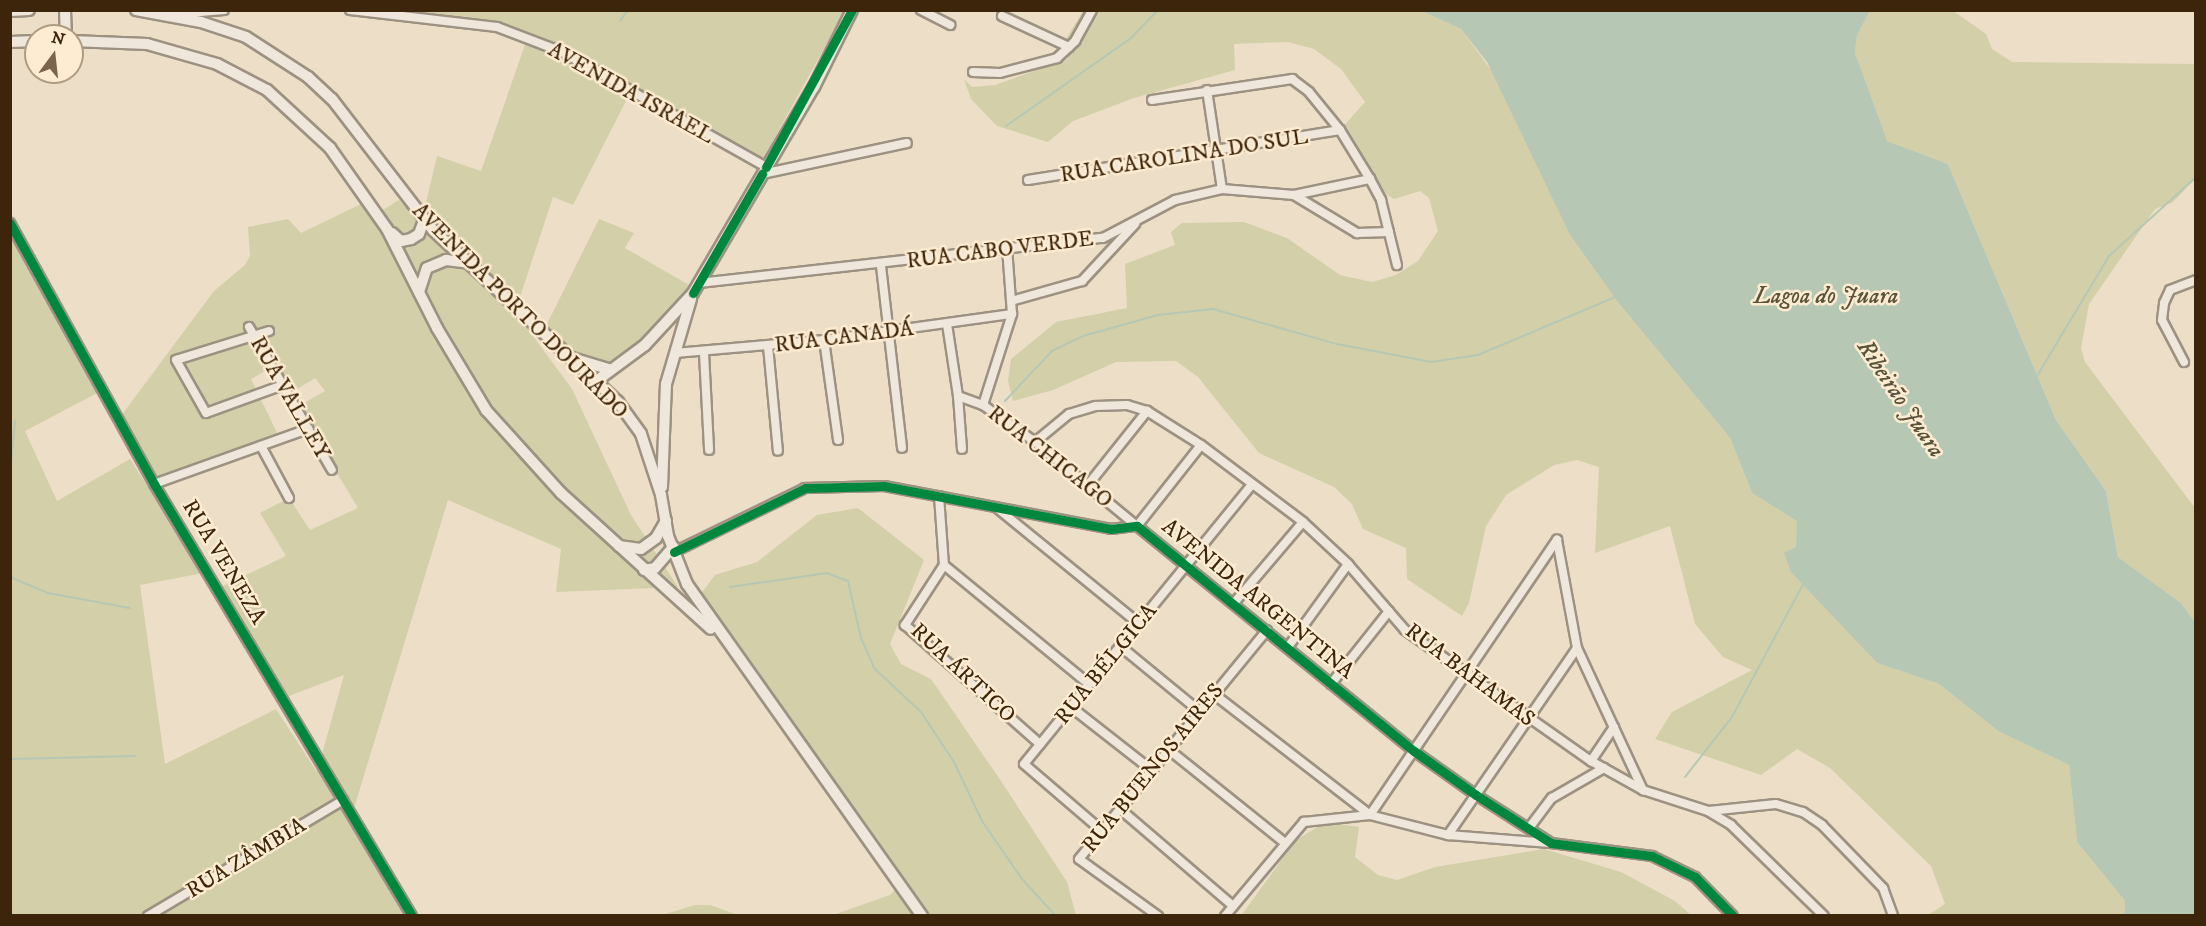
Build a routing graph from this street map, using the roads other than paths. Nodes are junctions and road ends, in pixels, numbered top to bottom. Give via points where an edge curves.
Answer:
1 (29, 10) edge
2 (136, 10) edge
3 (224, 10) edge
4 (350, 10) edge
5 (852, 10) edge
6 (921, 10) edge
7 (10, 11) edge
8 (1091, 11) edge
9 (166, 15) junction
10 (1002, 16) dead end
11 (950, 25) dead end
12 (84, 41) edge
13 (1069, 47) junction
14 (973, 72) dead end
15 (1207, 90) junction
16 (1152, 100) dead end
17 (1340, 130) junction
18 (907, 143) dead end
19 (1216, 152) junction
20 (764, 171) junction
21 (1371, 179) junction
22 (1028, 180) dead end
23 (1222, 189) junction
24 (1294, 195) junction
25 (424, 220) junction
26 (1136, 222) junction
27 (10, 223) edge
28 (387, 228) junction
29 (1389, 232) junction
30 (1007, 248) junction
31 (471, 263) junction
32 (1397, 265) dead end
33 (880, 266) junction
34 (2196, 279) edge
35 (696, 288) junction
36 (419, 292) junction
37 (1011, 302) junction
38 (1012, 314) junction
39 (947, 324) junction
40 (249, 327) dead end
41 (269, 331) dead end
42 (887, 332) junction
43 (254, 336) junction
44 (542, 336) junction
45 (824, 340) junction
46 (768, 346) junction
47 (675, 353) junction
48 (704, 353) junction
49 (2184, 362) dead end
50 (608, 369) junction
51 (595, 382) junction
52 (283, 385) junction
53 (958, 396) junction
54 (982, 405) junction
55 (1147, 411) junction
56 (308, 429) junction
57 (838, 440) dead end
58 (1035, 442) junction
59 (1201, 445) junction
60 (261, 446) junction
61 (902, 448) dead end
62 (963, 449) dead end
63 (709, 450) dead end
64 (778, 451) dead end
65 (332, 470) dead end
66 (154, 484) junction
67 (1252, 484) junction
68 (1088, 485) junction
69 (661, 495) junction
70 (939, 496) junction
71 (289, 498) dead end
72 (996, 507) junction
73 (666, 521) junction
74 (1303, 522) junction
75 (1137, 526) junction
76 (619, 546) junction
77 (673, 550) junction
78 (1187, 564) junction
79 (1348, 564) junction
80 (944, 565) junction
81 (644, 570) junction
82 (1234, 603) junction
83 (1389, 611) junction
84 (1139, 624) junction
85 (1267, 630) junction
86 (722, 639) junction
87 (1120, 646) junction
88 (1287, 646) junction
89 (1577, 648) junction
90 (1466, 674) junction
91 (1089, 684) junction
92 (1331, 684) junction
93 (1215, 695) junction
94 (1071, 707) junction
95 (1199, 711) junction
96 (1528, 719) junction
97 (1614, 727) junction
98 (1040, 744) junction
99 (1168, 749) junction
100 (1414, 751) junction
101 (1591, 761) junction
102 (1604, 768) junction
103 (1150, 769) junction
104 (1643, 790) junction
105 (1476, 795) junction
106 (343, 800) junction
107 (1120, 809) junction
108 (1708, 811) junction
109 (1370, 816) junction
110 (1529, 828) junction
111 (1101, 830) junction
112 (1448, 835) junction
113 (1285, 843) junction
114 (1551, 843) junction
115 (1233, 906) junction
116 (148, 915) edge
117 (412, 915) edge
118 (922, 915) edge
119 (1158, 915) edge
120 (1225, 915) edge
121 (1733, 915) edge
122 (1824, 915) edge
123 (1893, 915) edge

1 - 7 main road
2 - 9 main road, AVENIDA PORTO DOURADO
3 - 9 street
4 - 20 street, AVENIDA ISRAEL via 442,18 507,31 562,52
5 - 20 main road
6 - 11 street
8 - 13 street
9 - 25 main road, AVENIDA PORTO DOURADO via 246,37 308,77 332,99
10 - 13 street
12 - 28 main road, AVENIDA PORTO DOURADO via 147,44 217,64 267,90 330,148
13 - 14 street via 1057,58 1024,67 1000,73
15 - 16 street
15 - 17 street via 1292,79 1309,92
15 - 19 street
17 - 19 street, RUA CAROLINA DO SUL
17 - 21 street
18 - 20 street
19 - 22 street, RUA CAROLINA DO SUL
19 - 23 street
20 - 35 main road
21 - 24 street
21 - 29 street
23 - 24 street, RUA CABO VERDE
23 - 26 street, RUA CABO VERDE via 1175,200
24 - 29 street, RUA CABO VERDE via 1357,233
25 - 28 main road via 419,234 411,239 401,241
25 - 31 main road, AVENIDA PORTO DOURADO
26 - 30 street, RUA CABO VERDE via 1103,238
26 - 37 street via 1082,281
27 - 66 street, RUA VENEZA
28 - 36 main road, AVENIDA PORTO DOURADO
29 - 32 street
30 - 33 street, RUA CABO VERDE
30 - 37 street
31 - 36 main road via 446,260 427,268
31 - 44 main road, AVENIDA PORTO DOURADO
33 - 35 street, RUA CABO VERDE
33 - 42 street
34 - 49 street via 2170,290 2164,303 2162,320
35 - 47 main road
35 - 50 main road via 645,345
36 - 76 main road, AVENIDA PORTO DOURADO via 486,410 561,493
37 - 38 street
38 - 39 street, RUA CANADÁ
38 - 54 street
39 - 42 street, RUA CANADÁ
39 - 53 street, RUA CHICAGO
40 - 43 street, RUA VALLEY
41 - 43 street
42 - 45 street, RUA CANADÁ
42 - 61 street
43 - 52 street, RUA VALLEY
43 - 52 street via 176,360 206,413
44 - 50 main road via 573,359
44 - 51 main road, AVENIDA PORTO DOURADO
45 - 46 street, RUA CANADÁ
45 - 57 street
46 - 48 street, RUA CANADÁ
46 - 64 street
47 - 48 street, RUA CANADÁ
47 - 69 main road via 666,384
48 - 63 street
50 - 51 main road
51 - 69 main road, AVENIDA PORTO DOURADO via 618,402 641,434
52 - 56 street, RUA VALLEY
53 - 54 street, RUA CHICAGO
53 - 62 street, RUA CHICAGO
54 - 58 street, RUA CHICAGO
55 - 58 street, RUA BAHAMAS via 1127,405 1096,406 1069,414
55 - 59 street, RUA BAHAMAS
55 - 68 street
56 - 60 street
56 - 65 street, RUA VALLEY
58 - 68 street, RUA CHICAGO
59 - 67 street, RUA BAHAMAS
59 - 75 street
60 - 66 street
60 - 71 street
66 - 106 street, RUA VENEZA
67 - 74 street, RUA BAHAMAS
67 - 78 street, RUA BÉLGICA
68 - 75 street, RUA CHICAGO
69 - 73 main road, AVENIDA PORTO DOURADO
70 - 72 street, AVENIDA ARGENTINA
70 - 77 street, AVENIDA ARGENTINA via 884,486 805,488
70 - 80 street
72 - 75 street, AVENIDA ARGENTINA via 1111,529
72 - 84 street
73 - 76 main road via 656,538 641,549
73 - 77 main road, AVENIDA PORTO DOURADO
74 - 79 street, RUA BAHAMAS
74 - 82 street
75 - 78 street, AVENIDA ARGENTINA
76 - 81 main road, AVENIDA PORTO DOURADO
77 - 81 main road via 655,568
77 - 86 main road, AVENIDA PORTO DOURADO via 687,584
78 - 82 street, AVENIDA ARGENTINA
78 - 84 street, RUA BÉLGICA
79 - 83 street, RUA BAHAMAS
79 - 88 street
80 - 91 street
80 - 98 street, RUA ÁRTICO via 904,625
81 - 86 main road, AVENIDA PORTO DOURADO
82 - 85 street, AVENIDA ARGENTINA
83 - 90 street, RUA BAHAMAS via 1405,630
83 - 92 street
84 - 87 street, RUA BÉLGICA
85 - 88 street, AVENIDA ARGENTINA
85 - 93 street, RUA BUENOS AIRES
86 - 118 main road, AVENIDA PORTO DOURADO
87 - 91 street, RUA BÉLGICA
87 - 95 street
88 - 92 street, AVENIDA ARGENTINA
89 - 90 street via 1557,540
89 - 96 street
89 - 97 street
90 - 96 street, RUA BAHAMAS
90 - 100 street
91 - 94 street, RUA BÉLGICA
92 - 100 street, AVENIDA ARGENTINA
93 - 95 street, RUA BUENOS AIRES
93 - 109 street
94 - 98 street, RUA BÉLGICA
94 - 103 street
95 - 99 street, RUA BUENOS AIRES
96 - 101 street, RUA BAHAMAS
96 - 105 street
97 - 101 street
97 - 104 street
98 - 111 street, RUA BÉLGICA via 1024,764
99 - 103 street, RUA BUENOS AIRES
99 - 113 street
100 - 105 street, AVENIDA ARGENTINA
100 - 109 street
101 - 102 street, RUA BAHAMAS
102 - 104 street, RUA BAHAMAS
102 - 110 street via 1552,798
103 - 107 street, RUA BUENOS AIRES
104 - 108 street, RUA BAHAMAS
105 - 110 street, AVENIDA ARGENTINA
105 - 112 street
106 - 116 street, RUA ZÂMBIA
106 - 117 street, RUA VENEZA
107 - 111 street, RUA BUENOS AIRES
107 - 115 street
108 - 122 street, RUA BAHAMAS via 1731,825
108 - 123 street via 1776,804 1803,812 1822,825 1882,888
109 - 112 street
109 - 113 street via 1304,822
110 - 114 street, AVENIDA ARGENTINA
111 - 119 street, RUA BUENOS AIRES via 1078,859
112 - 114 street via 1507,843
113 - 115 street
114 - 121 street, AVENIDA ARGENTINA via 1652,856 1695,877
115 - 120 street

